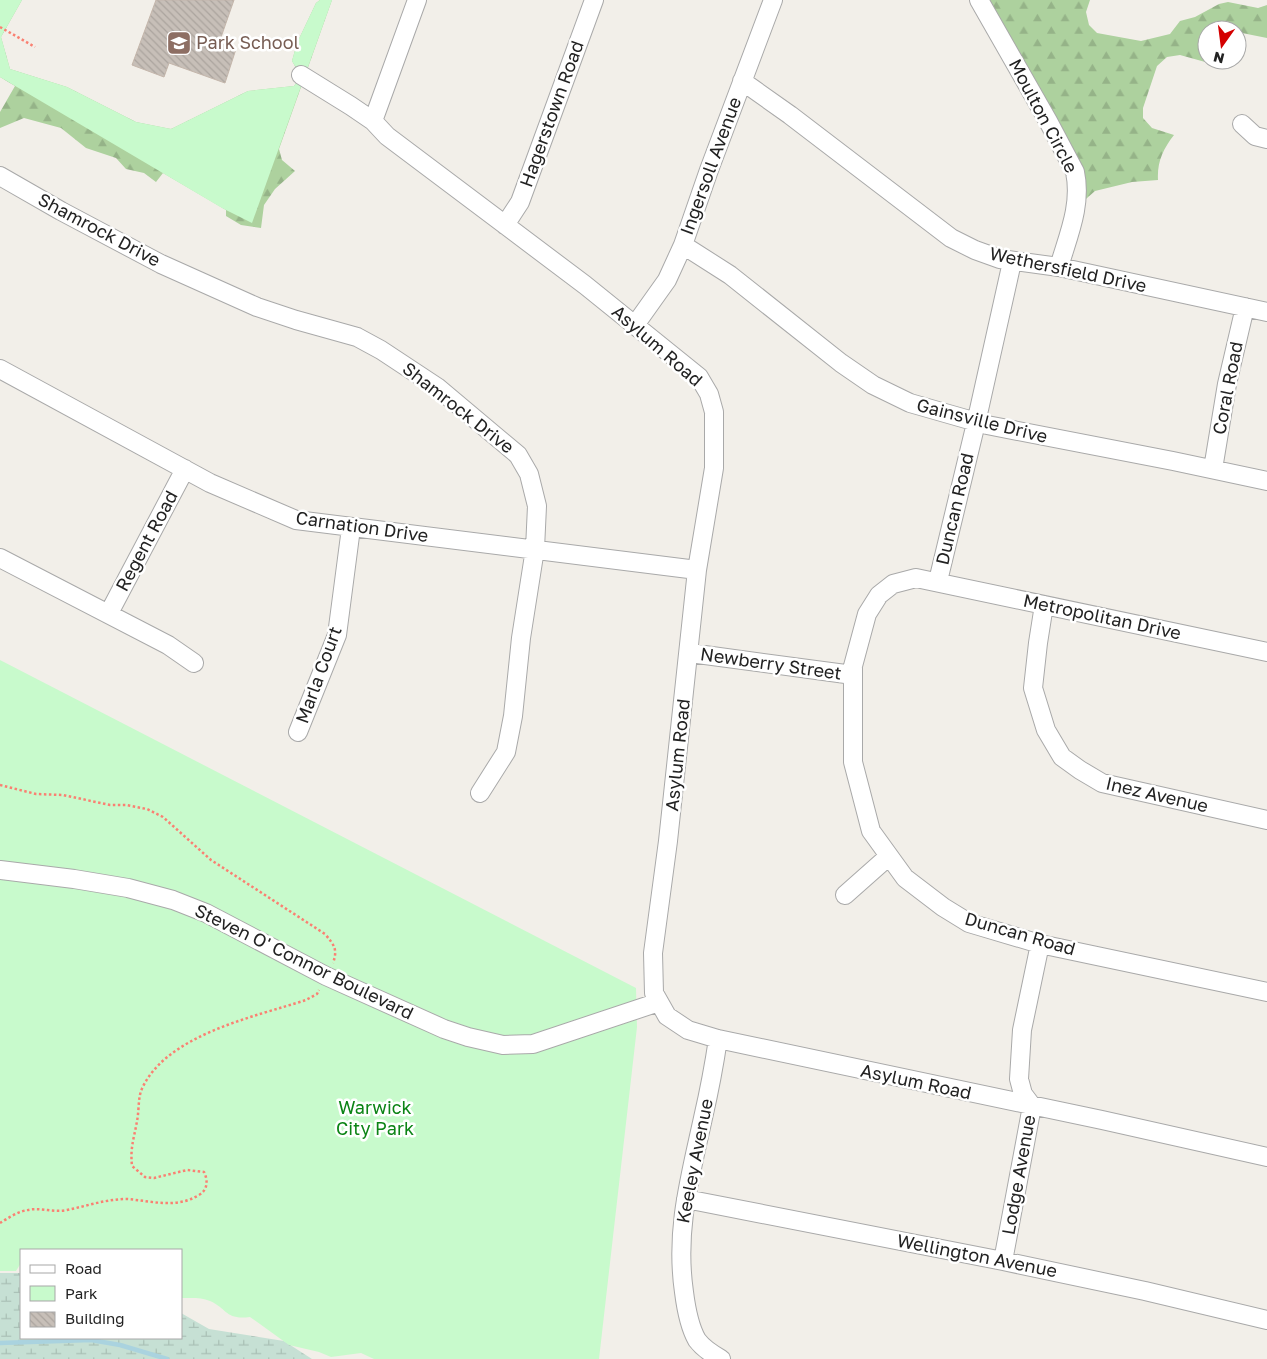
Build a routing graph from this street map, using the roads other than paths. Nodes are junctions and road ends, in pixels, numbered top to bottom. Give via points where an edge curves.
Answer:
1 (416, 0) edge
2 (594, 0) edge
3 (773, 0) edge
4 (980, 0) edge
5 (301, 76) dead end
6 (742, 81) junction
7 (373, 121) junction
8 (1242, 124) dead end
9 (1267, 139) edge
10 (0, 176) edge
11 (505, 225) junction
12 (683, 245) junction
13 (1012, 262) junction
14 (1059, 268) junction
15 (1245, 307) junction
16 (1267, 312) edge
17 (635, 325) junction
18 (0, 369) edge
19 (976, 423) junction
20 (185, 469) junction
21 (1213, 469) junction
22 (1267, 481) edge
23 (351, 528) junction
24 (535, 550) junction
25 (0, 558) edge
26 (697, 570) junction
27 (938, 581) junction
28 (1044, 605) junction
29 (109, 613) junction
30 (690, 652) junction
31 (1267, 652) edge
32 (194, 663) dead end
33 (853, 675) junction
34 (298, 732) dead end
35 (480, 793) dead end
36 (1267, 820) edge
37 (889, 856) junction
38 (0, 870) edge
39 (845, 895) dead end
40 (1040, 944) junction
41 (1267, 992) edge
42 (659, 1002) junction
43 (718, 1039) junction
44 (1032, 1106) junction
45 (1267, 1158) edge
46 (686, 1199) junction
47 (1003, 1261) junction
48 (1267, 1320) edge
49 (721, 1359) edge

1 - 7 street
2 - 11 street, Hagerstown Road via 520,202
3 - 6 street, Ingersoll Avenue
4 - 14 street, Moulton Circle via 1075,172 1077,207
5 - 7 street, Asylum Road
6 - 12 street, Ingersoll Avenue
6 - 13 street, Wethersfield Drive via 951,238 981,253
7 - 11 street, Asylum Road
8 - 9 street via 1255,136
10 - 24 street, Shamrock Drive via 161,264 256,307 357,337 437,387 518,455 529,474 537,506
11 - 17 street, Asylum Road
12 - 17 street, Ingersoll Avenue via 667,280
12 - 19 street, Gainsville Drive via 730,275 873,385 910,403
13 - 14 street, Wethersfield Drive
13 - 19 street, Duncan Road
14 - 15 street, Wethersfield Drive
15 - 16 street, Wethersfield Drive
15 - 21 street, Coral Road via 1227,384
17 - 26 street, Asylum Road via 698,377 714,412 714,468
18 - 20 street, Carnation Drive
19 - 21 street, Gainsville Drive
19 - 27 street, Duncan Road
20 - 23 street, Carnation Drive via 296,520
20 - 29 street, Regent Road
21 - 22 street, Gainsville Drive
23 - 24 street, Carnation Drive
23 - 34 street, Marla Court via 337,635
24 - 26 street, Carnation Drive
24 - 35 street, Shamrock Drive via 506,752
25 - 29 street
26 - 30 street, Asylum Road
27 - 28 street, Metropolitan Drive
27 - 33 street, Duncan Road via 916,578 893,584 879,595 867,614
28 - 31 street, Metropolitan Drive
28 - 36 street, Inez Avenue via 1034,688 1046,730 1062,756 1102,783
29 - 32 street
30 - 33 street, Newberry Street
30 - 42 street, Asylum Road via 653,953 654,993
33 - 37 street, Duncan Road via 853,762 871,831
37 - 39 street
37 - 40 street, Duncan Road via 905,878 969,923
38 - 42 street, Steven O' Connor Boulevard via 128,888 173,900 326,976 444,1029 503,1045 533,1044
40 - 41 street, Duncan Road
40 - 44 street, Lodge Avenue via 1022,1030 1018,1078 1023,1094
42 - 43 street, Asylum Road via 667,1016 688,1030
43 - 44 street, Asylum Road
43 - 46 street, Keeley Avenue
44 - 45 street, Asylum Road
44 - 47 street, Lodge Avenue
46 - 47 street, Wellington Avenue
46 - 49 street, Keeley Avenue via 681,1270 686,1311 698,1340 711,1354
47 - 48 street, Wellington Avenue

